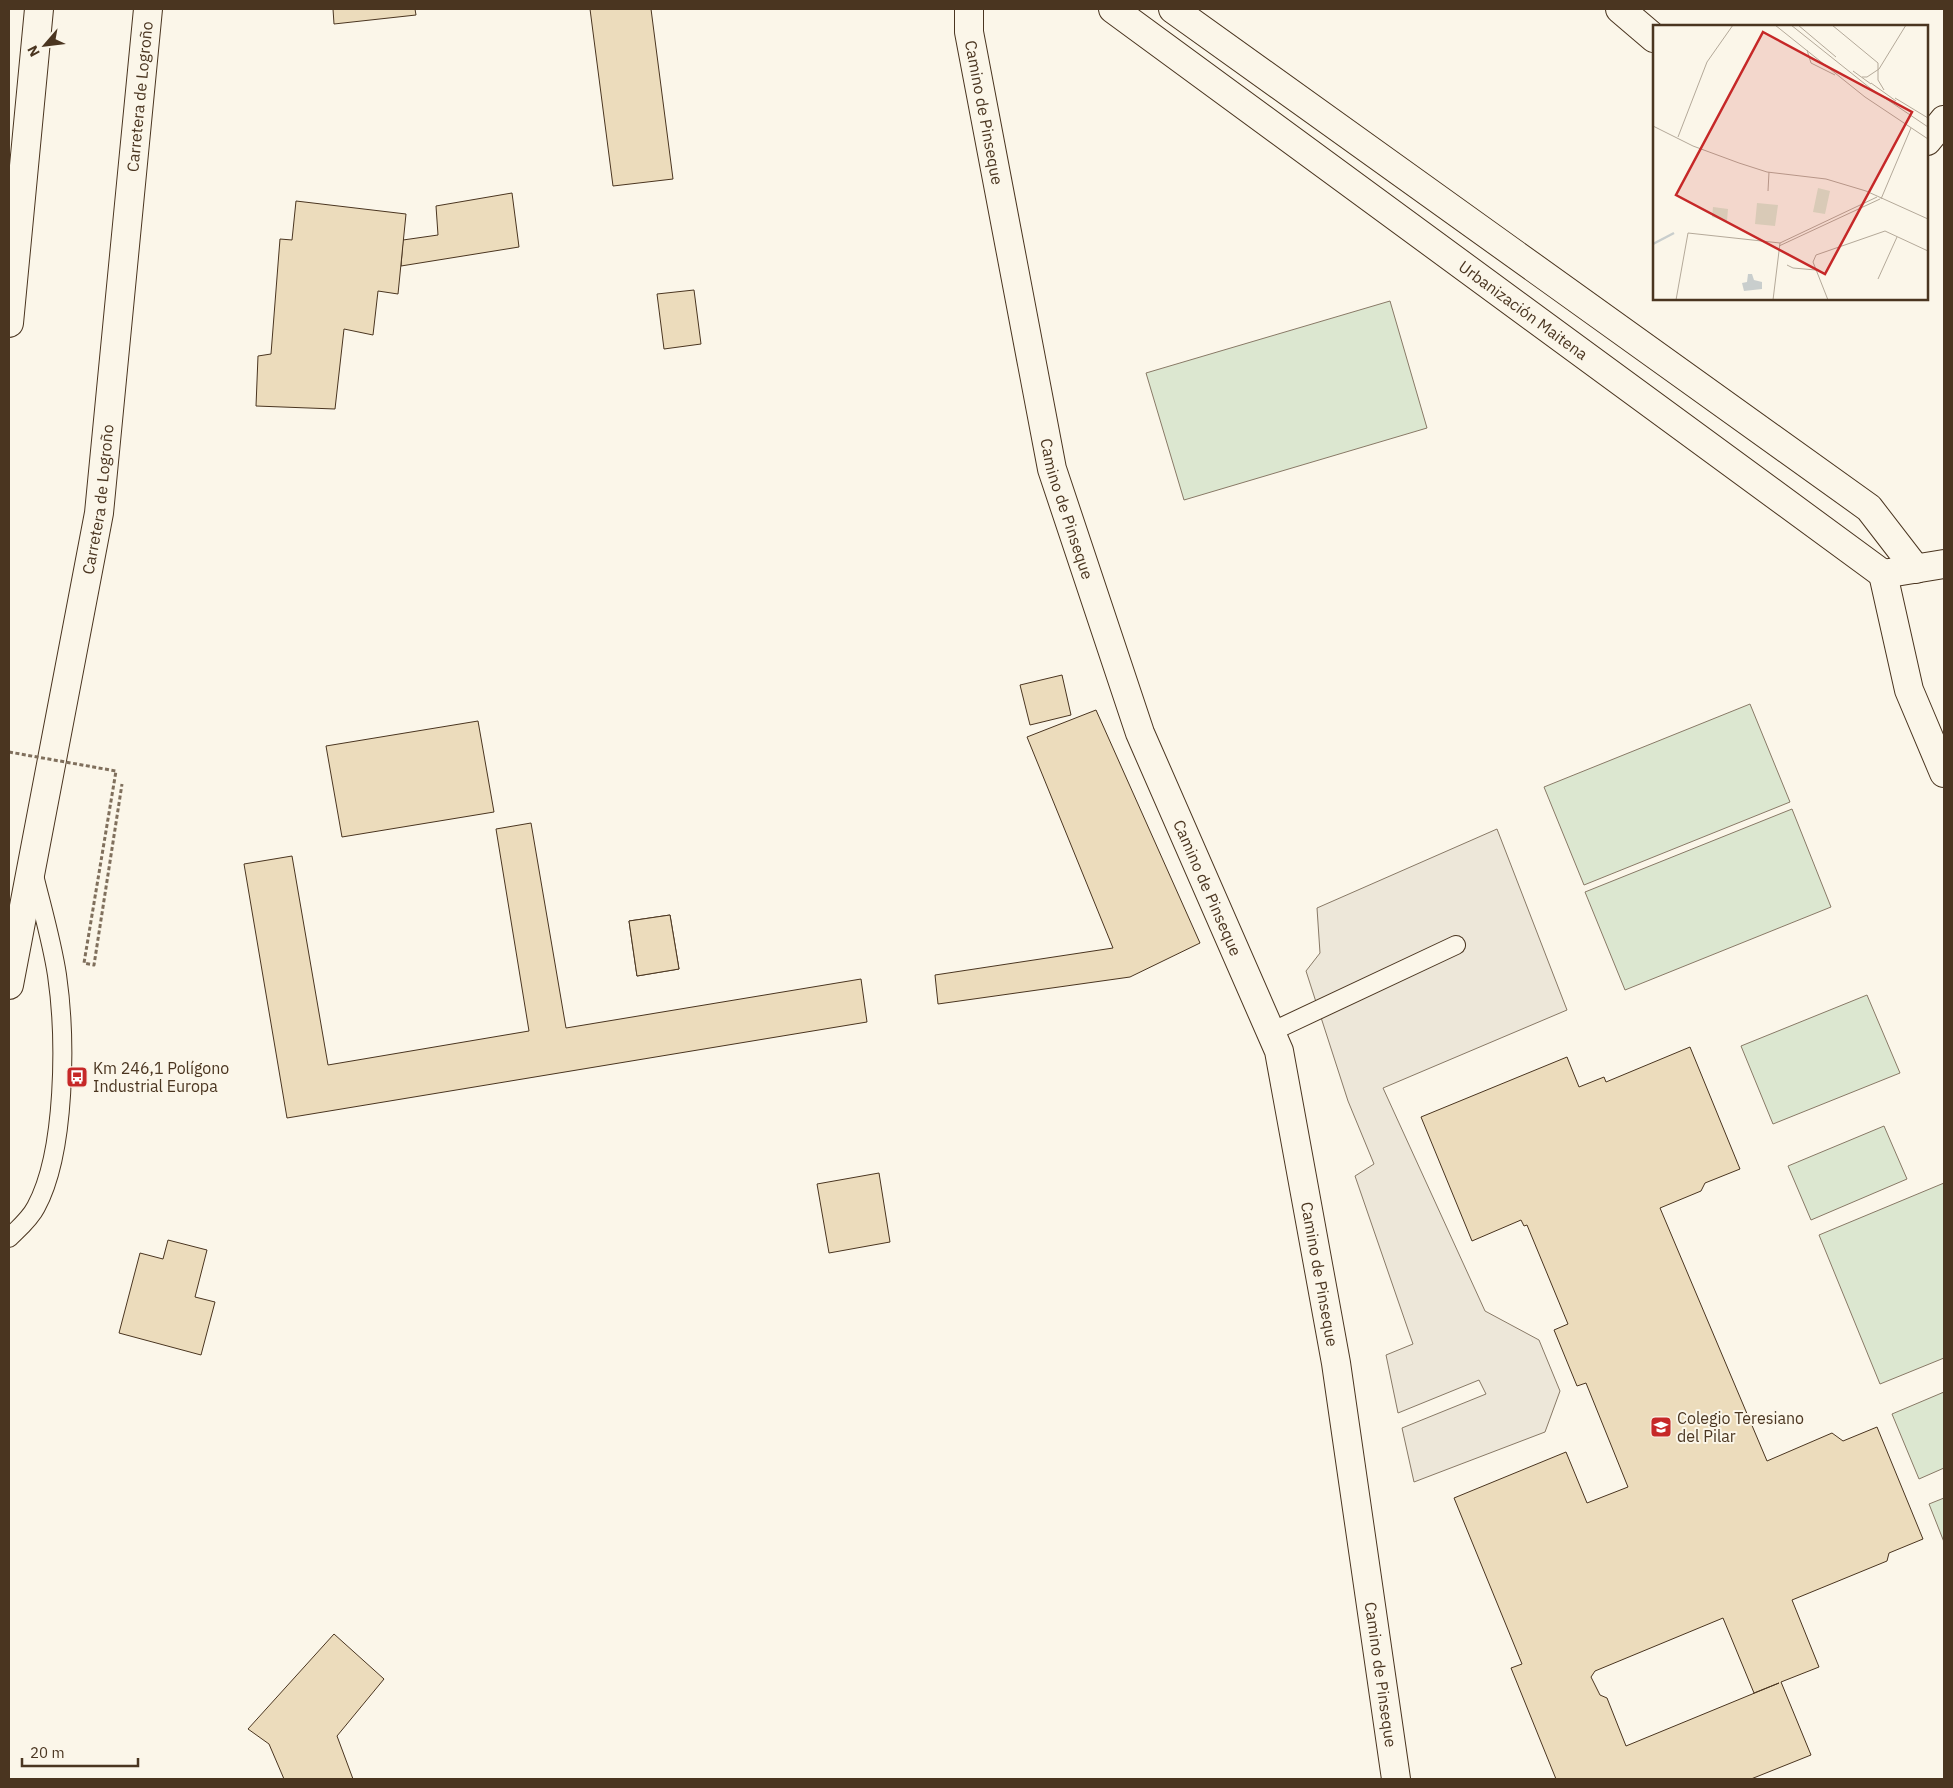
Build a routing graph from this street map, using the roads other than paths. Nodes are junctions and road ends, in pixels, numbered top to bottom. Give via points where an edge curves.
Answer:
1 (39, 9) edge
2 (148, 9) edge
3 (969, 9) edge
4 (1113, 9) edge
5 (1173, 9) edge
6 (1620, 9) edge
7 (1653, 37) edge
8 (1944, 120) edge
9 (1928, 140) edge
10 (9, 323) edge
11 (1944, 564) edge
12 (1916, 569) junction
13 (1883, 574) junction
14 (1944, 773) edge
15 (32, 864) junction
16 (1456, 945) dead end
17 (9, 985) edge
18 (1270, 1032) junction
19 (9, 1238) edge
20 (1396, 1779) edge

1 - 10 main road
2 - 15 main road, Carretera de Logroño via 99,513
3 - 18 main road, Camino de Pinseque via 969,32 1052,469 1140,734
4 - 13 main road, Urbanización Maitena
5 - 12 main road via 1869,508
6 - 7 main road
8 - 9 main road
11 - 12 main road
12 - 13 main road
13 - 14 main road via 1909,690
15 - 17 main road, Carretera de Logroño
15 - 19 lane via 57,975 62,1081 48,1179 36,1208
16 - 18 lane
18 - 20 main road, Camino de Pinseque via 1279,1051 1336,1362

